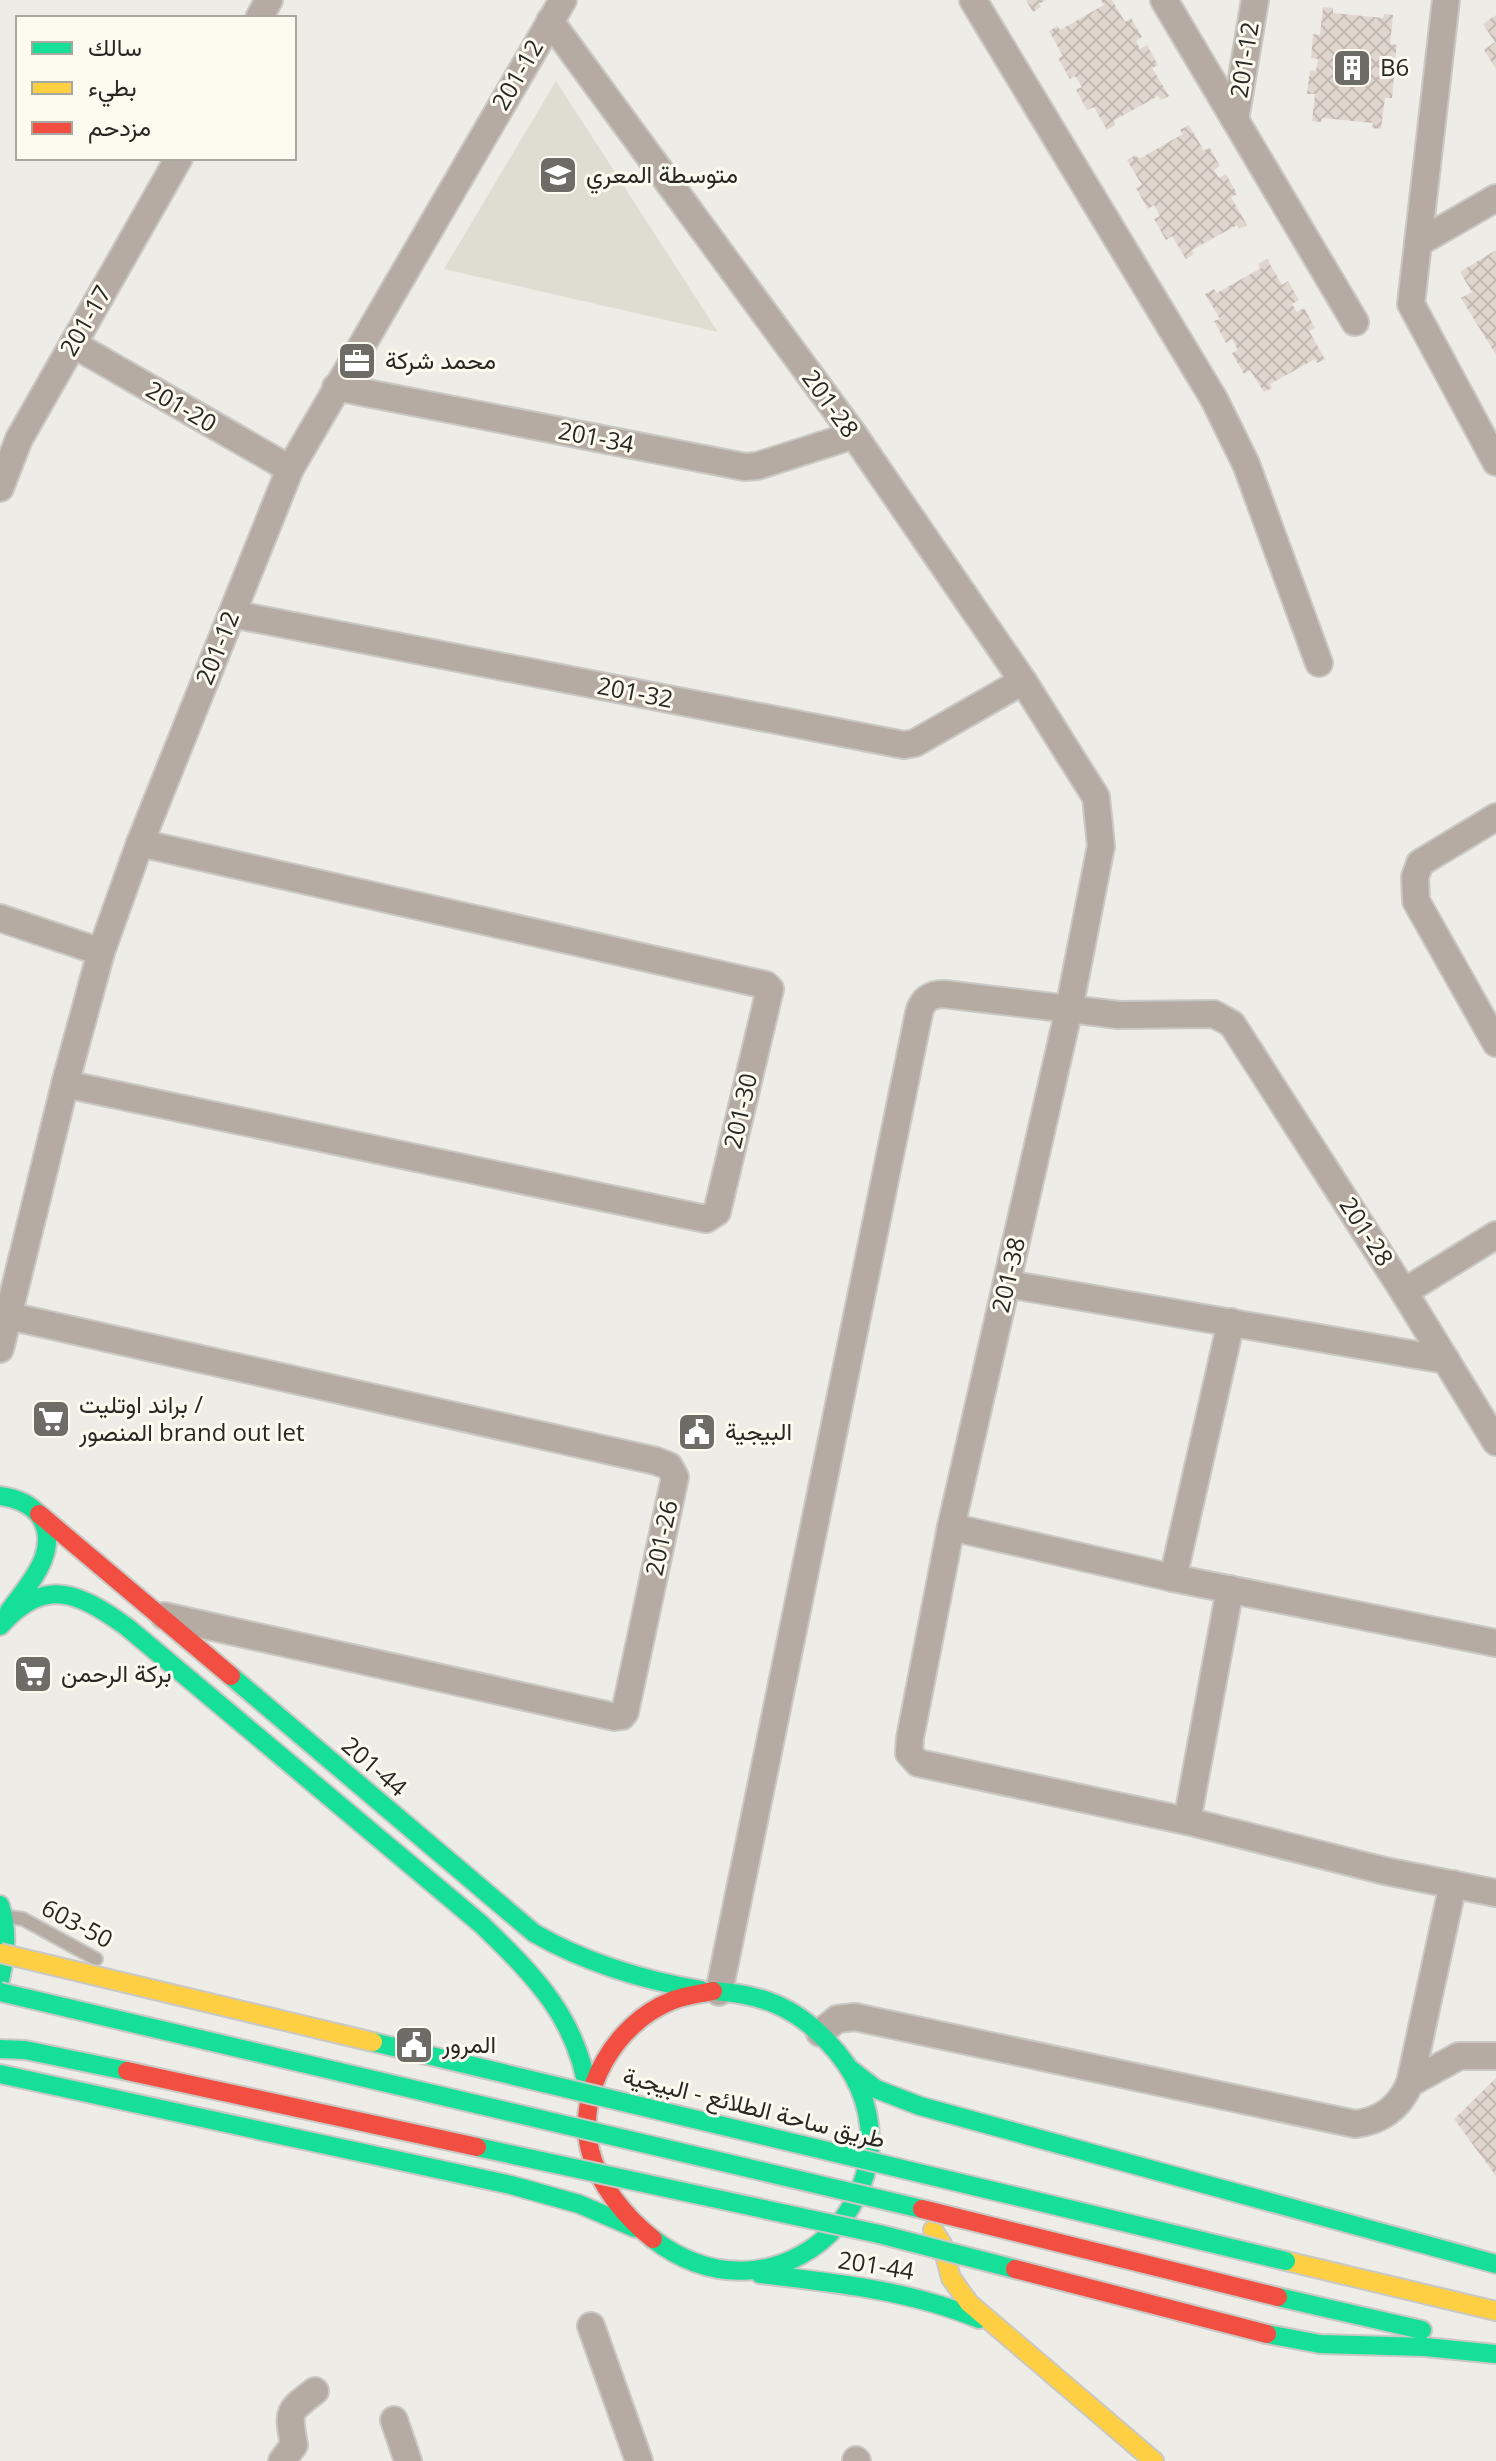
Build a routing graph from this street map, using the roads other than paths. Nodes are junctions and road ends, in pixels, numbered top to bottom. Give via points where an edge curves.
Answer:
1 (973, 0) edge
2 (1164, 0) edge
3 (1255, 0) edge
4 (1446, 0) edge
5 (556, 10) edge
6 (1235, 120) junction
7 (178, 160) edge
8 (1496, 198) edge
9 (1418, 243) junction
10 (1355, 322) dead end
11 (73, 344) junction
12 (336, 387) junction
13 (10, 434) edge
14 (854, 435) junction
15 (1494, 454) edge
16 (290, 469) junction
17 (0, 488) edge
18 (232, 614) junction
19 (1319, 663) dead end
20 (1023, 681) junction
21 (1096, 797) joint
22 (1496, 817) edge
23 (140, 843) junction
24 (0, 918) edge
25 (101, 952) junction
26 (1069, 1009) junction
27 (1496, 1043) edge
28 (65, 1084) junction
29 (1496, 1235) edge
30 (1007, 1284) junction
31 (1404, 1292) junction
32 (9, 1316) junction
33 (1231, 1322) junction
34 (0, 1349) edge
35 (1446, 1360) junction
36 (1496, 1442) edge
37 (0, 1481) edge
38 (0, 1496) edge
39 (34, 1509) junction
40 (951, 1527) junction
41 (1173, 1578) junction
42 (1230, 1589) junction
43 (160, 1615) junction
44 (0, 1626) edge
45 (1496, 1643) edge
46 (1187, 1821) junction
47 (1453, 1884) junction
48 (1496, 1893) edge
49 (2, 1911) edge
50 (0, 1953) edge
51 (127, 1976) dead end
52 (0, 1982) edge
53 (0, 1992) edge
54 (716, 1992) junction
55 (820, 2033) junction
56 (0, 2049) edge
57 (1496, 2056) edge
58 (849, 2068) junction
59 (0, 2074) edge
60 (36, 2081) junction
61 (0, 2083) edge
62 (1410, 2083) junction
63 (589, 2105) junction
64 (866, 2169) junction
65 (652, 2240) junction
66 (1496, 2264) edge
67 (736, 2271) junction
68 (1496, 2311) edge
69 (591, 2326) dead end
70 (1001, 2332) junction
71 (1496, 2347) edge
72 (1496, 2354) edge
73 (315, 2391) dead end
74 (394, 2420) dead end
75 (282, 2461) edge
76 (408, 2461) edge
77 (639, 2461) edge
78 (1154, 2461) edge

1 - 19 street via 1214,399 1246,464
2 - 6 street
3 - 6 street, 201-12
4 - 9 street
5 - 12 street, 201-12
5 - 14 street, 201-28
6 - 10 street
7 - 11 street, 201-17
8 - 9 street
9 - 15 street via 1411,304
11 - 13 street, 201-17
11 - 16 street, 201-20
12 - 14 street, 201-34 via 745,467
12 - 16 street, 201-12
13 - 17 street, 201-17
14 - 20 street, 201-28
16 - 18 street, 201-12
18 - 20 street, 201-32 via 904,745
18 - 23 street, 201-12
20 - 21 street, 201-28
21 - 26 street, 201-38 via 1101,846
22 - 27 street via 1420,863 1415,877 1416,901
23 - 25 street, 201-12
23 - 28 street, 201-30 via 766,985 770,989 717,1212 706,1219
24 - 25 street
25 - 28 street, 201-12
26 - 30 street, 201-38
26 - 31 street, 201-28 via 1128,1016 1214,1014 1232,1024
26 - 54 street via 944,994 930,996 920,1007
28 - 32 street, 201-12
29 - 31 street
30 - 33 street
30 - 40 street, 201-38
31 - 35 street, 201-28
32 - 34 street, 201-12
32 - 43 street, 201-26 via 656,1461 669,1466 675,1477 622,1716
33 - 35 street
33 - 41 street
35 - 36 street, 201-28
37 - 39 street
38 - 39 main road
39 - 43 main road, 201-44
39 - 44 main road via 45,1527 46,1554
40 - 41 street
40 - 46 street, 201-38 via 909,1753 918,1763
41 - 42 street
42 - 45 street
42 - 46 street
43 - 54 main road, 201-44 via 534,1933 569,1952 642,1978
44 - 63 main road via 23,1603 54,1593 94,1604 127,1627 512,1955 576,2040 585,2063
46 - 47 street
47 - 48 street
47 - 62 street
49 - 51 lane, 603-50
49 - 52 main road via 5,1962
50 - 68 main road, طريق ساحة الطلائع - البيجية, bridge
53 - 71 main road, bridge
54 - 55 main road via 758,1996 797,2014
54 - 63 main road via 669,2002 630,2026 603,2062
55 - 58 main road
55 - 62 street via 837,2019 855,2017 1355,2124 1391,2111
56 - 72 main road, bridge via 127,2071 879,2234 1267,2334 1331,2345
57 - 62 street via 1459,2056
58 - 64 main road via 869,2118
58 - 66 main road via 876,2089 932,2110
59 - 60 main road
60 - 61 main road
60 - 65 main road via 511,2185 579,2204
63 - 65 main road via 587,2129 598,2169 623,2210
64 - 67 main road via 846,2216 816,2246 778,2265
64 - 70 main road, 201-44 via 867,2195 933,2230 955,2287
65 - 67 main road via 691,2261
67 - 70 main road, 201-44 via 923,2298 952,2306
69 - 77 street
70 - 78 main road, 201-44
73 - 75 street via 289,2416 294,2445
74 - 76 street

